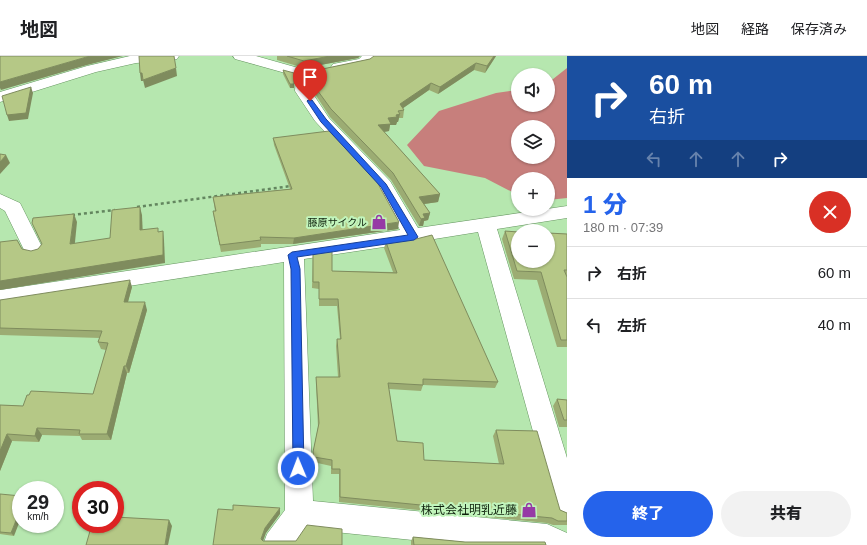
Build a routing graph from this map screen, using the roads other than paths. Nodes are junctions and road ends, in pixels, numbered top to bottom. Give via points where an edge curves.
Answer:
1 (83, 56) edge
2 (172, 56) edge
3 (240, 56) edge
4 (371, 56) edge
5 (92, 69) junction
6 (316, 71) junction
7 (0, 97) edge
8 (0, 200) edge
9 (567, 212) edge
10 (486, 226) junction
11 (414, 237) junction
12 (34, 251) edge
13 (292, 255) junction
14 (0, 298) edge
15 (567, 504) edge
16 (292, 525) edge
17 (561, 545) edge

1 - 5 street
2 - 5 street via 136,59
3 - 6 street
4 - 6 street via 364,62
5 - 7 street
6 - 11 street via 303,91 323,121 384,185
8 - 12 street via 13,207
9 - 10 street
10 - 11 street
10 - 15 street
11 - 13 street
13 - 14 street
13 - 16 street via 296,269
16 - 17 street via 547,539

